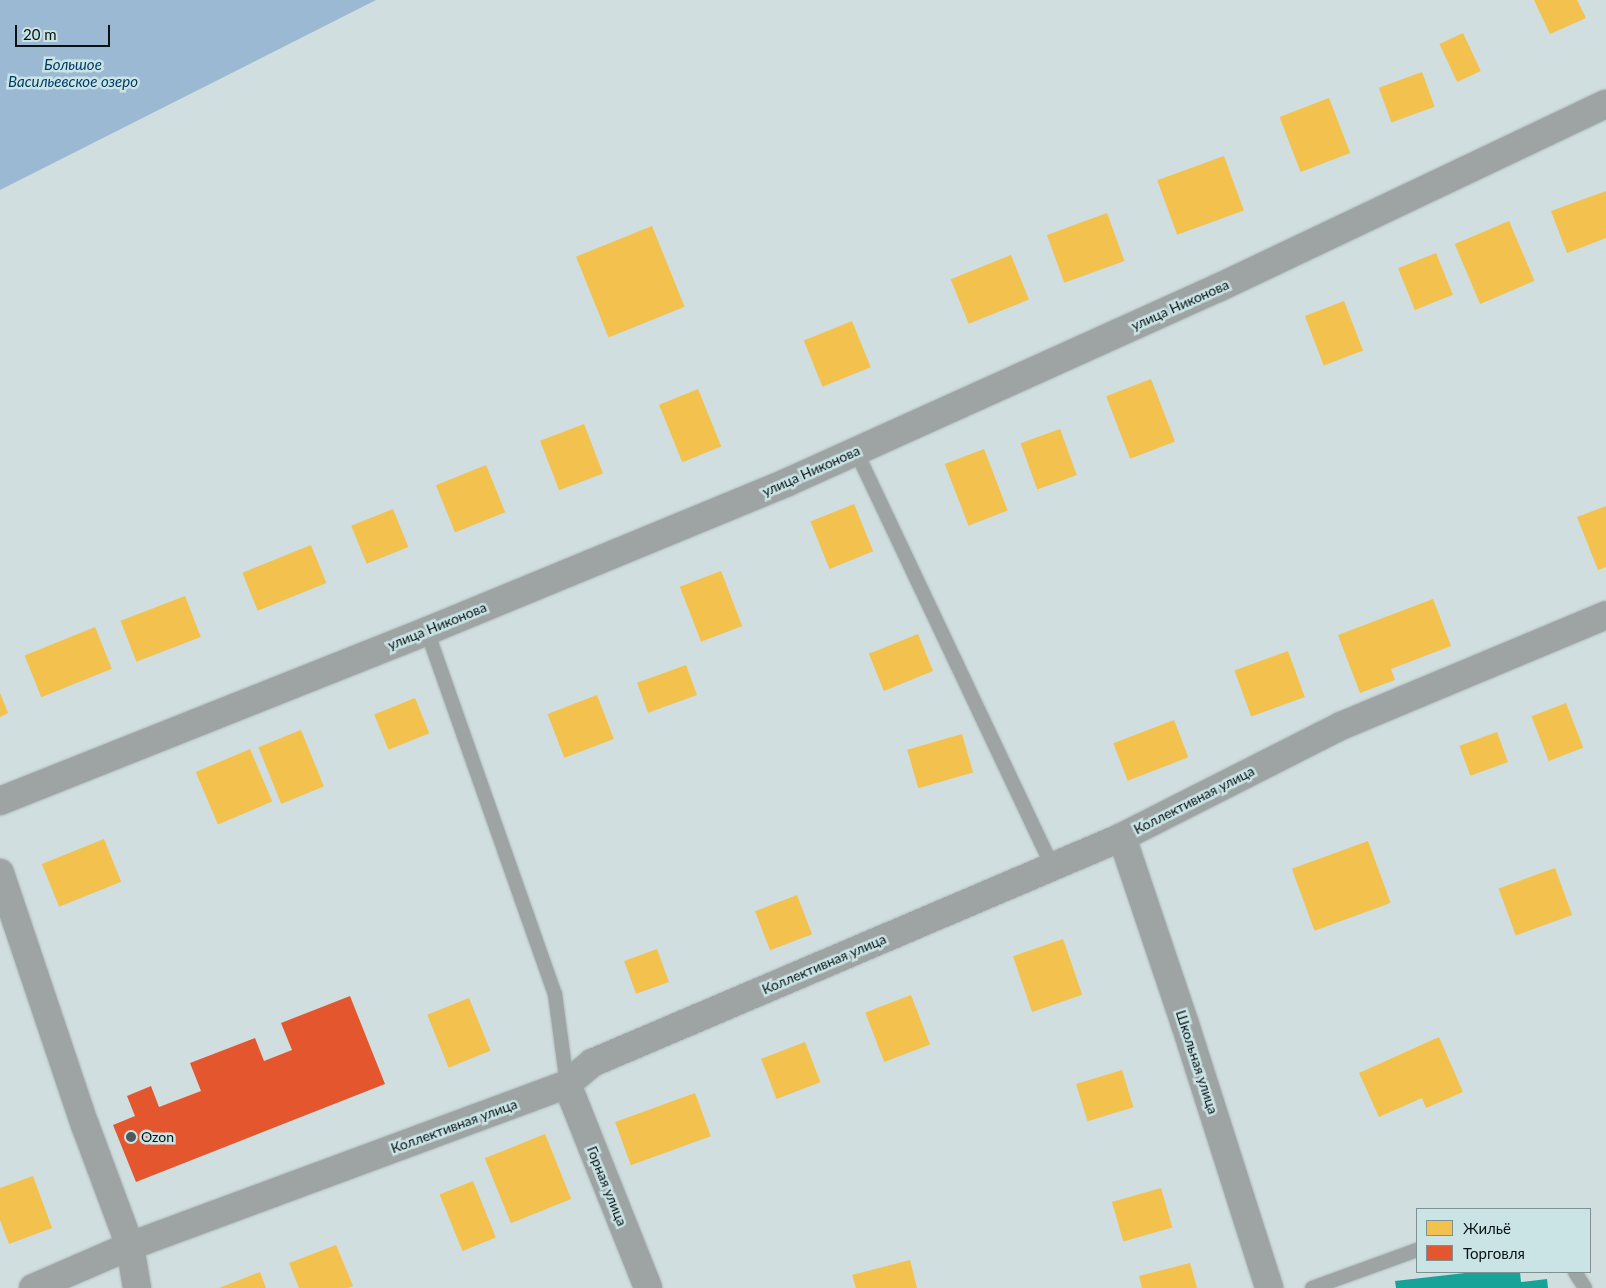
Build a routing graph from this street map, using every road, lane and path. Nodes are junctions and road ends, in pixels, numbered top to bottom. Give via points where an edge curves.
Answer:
1 (1606, 104) edge
2 (856, 451) junction
3 (1606, 615) edge
4 (427, 631) junction
5 (0, 801) edge
6 (1122, 837) junction
7 (1053, 867) junction
8 (0, 874) edge
9 (567, 1084) junction
10 (130, 1246) junction
11 (1416, 1250) edge
12 (1576, 1273) edge
13 (33, 1288) edge
14 (137, 1288) edge
15 (648, 1288) edge
16 (1269, 1288) edge
17 (1312, 1288) edge
18 (1585, 1288) edge

1 - 2 street, улица Никонова via 1211,292
2 - 4 street, улица Никонова
2 - 7 lane
3 - 6 street, Коллективная улица via 1341,726
4 - 5 street, улица Никонова
4 - 9 lane via 555,994
6 - 7 street, Коллективная улица
6 - 16 street, Школьная улица
7 - 9 street, Коллективная улица via 592,1063
8 - 10 street
9 - 10 street, Коллективная улица
9 - 15 street, Горная улица
10 - 13 street, Коллективная улица
10 - 14 street
11 - 17 lane
12 - 18 lane

